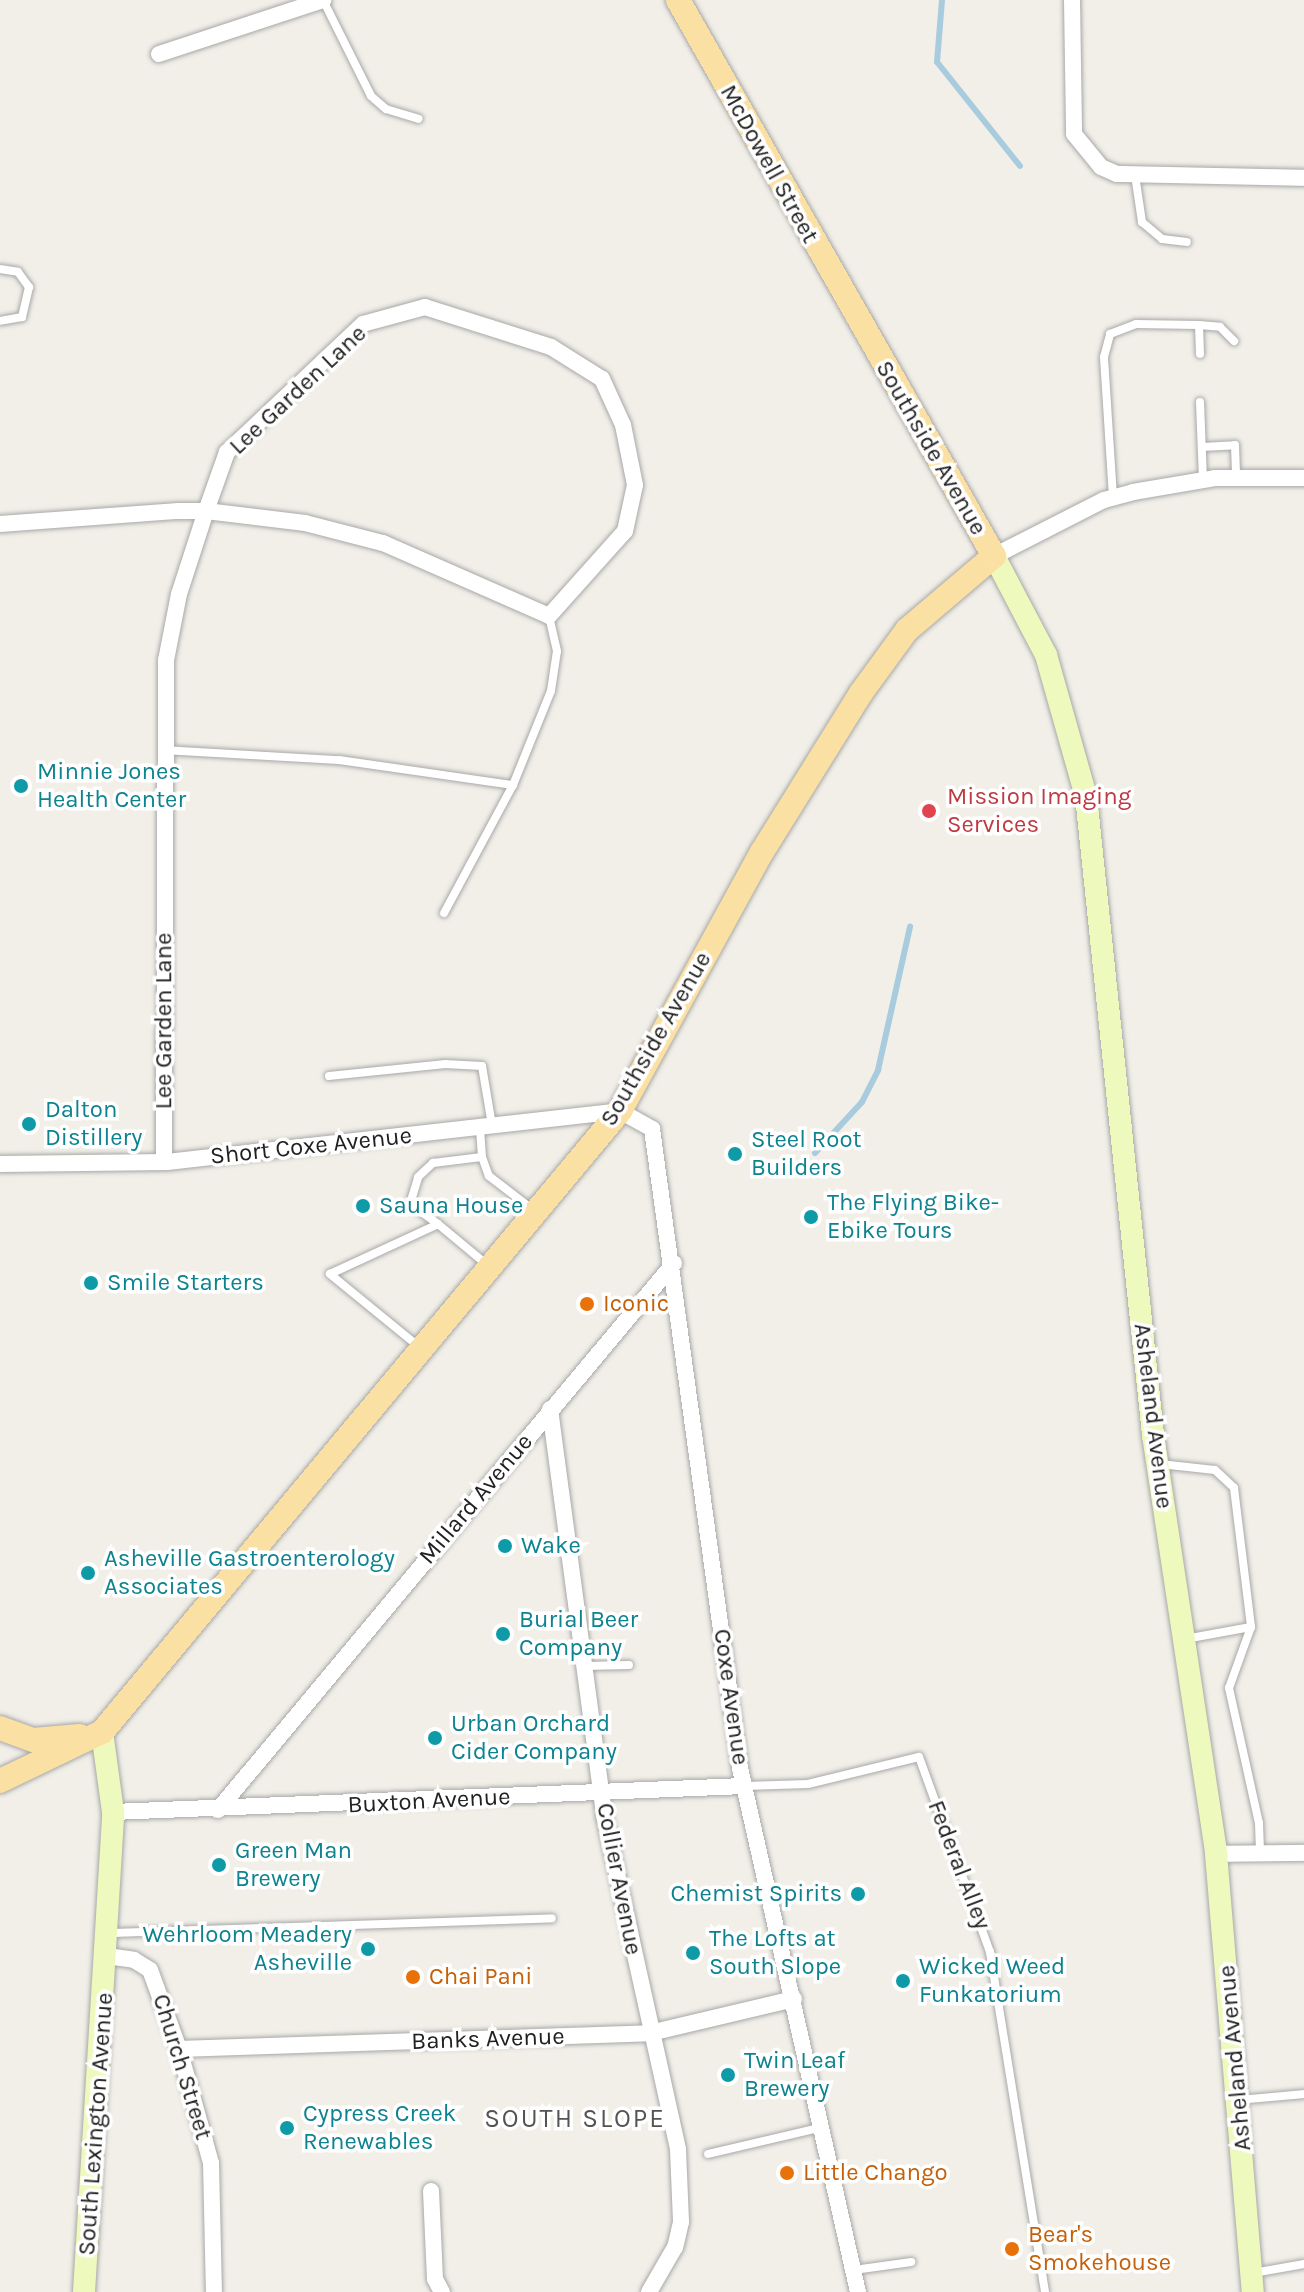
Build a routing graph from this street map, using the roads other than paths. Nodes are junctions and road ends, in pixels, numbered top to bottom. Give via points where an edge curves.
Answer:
1 (678, 0) edge
2 (1072, 0) edge
3 (323, 1) edge
4 (159, 54) dead end
5 (419, 119) dead end
6 (1135, 175) junction
7 (1304, 178) edge
8 (1187, 242) dead end
9 (0, 269) edge
10 (0, 321) edge
11 (1199, 325) junction
12 (861, 329) joint
13 (1234, 341) dead end
14 (1200, 354) dead end
15 (1200, 402) dead end
16 (1202, 447) junction
17 (1236, 477) junction
18 (1304, 478) edge
19 (1203, 479) junction
20 (1113, 497) junction
21 (206, 511) junction
22 (0, 524) edge
23 (994, 556) junction
24 (549, 616) junction
25 (163, 750) junction
26 (513, 785) junction
27 (444, 913) dead end
28 (329, 1076) dead end
29 (620, 1111) junction
30 (486, 1126) junction
31 (482, 1157) junction
32 (164, 1162) junction
33 (0, 1164) edge
34 (536, 1212) junction
35 (438, 1224) junction
36 (674, 1263) junction
37 (490, 1267) junction
38 (422, 1349) junction
39 (550, 1409) junction
40 (1157, 1463) junction
41 (1251, 1627) junction
42 (1184, 1639) junction
43 (629, 1665) dead end
44 (585, 1666) junction
45 (0, 1728) edge
46 (102, 1732) junction
47 (0, 1781) edge
48 (744, 1786) junction
49 (602, 1793) junction
50 (218, 1810) junction
51 (113, 1812) junction
52 (1260, 1853) junction
53 (1304, 1853) edge
54 (1216, 1854) junction
55 (552, 1918) dead end
56 (108, 1933) junction
57 (107, 1956) junction
58 (794, 1999) junction
59 (650, 2033) junction
60 (179, 2049) junction
61 (1304, 2094) edge
62 (1238, 2100) junction
63 (823, 2127) junction
64 (708, 2154) dead end
65 (431, 2191) dead end
66 (911, 2262) dead end
67 (1304, 2264) edge
68 (854, 2270) junction
69 (1252, 2282) edge
70 (84, 2292) edge
71 (214, 2292) edge
72 (442, 2292) edge
73 (649, 2292) edge
74 (858, 2292) edge
75 (1045, 2292) edge

1 - 12 main road, McDowell Street
2 - 6 street via 1074,134 1101,167
3 - 4 street
3 - 5 lane via 371,96 386,109
6 - 7 street
6 - 8 lane via 1142,222 1162,239
9 - 10 lane via 26,278 29,294 22,317
11 - 13 lane via 1220,327
11 - 14 lane
11 - 20 lane via 1136,324 1110,334 1104,357
12 - 23 main road, Southside Avenue
15 - 16 lane
16 - 17 lane via 1235,445
16 - 19 lane
17 - 18 street
17 - 19 street
19 - 20 street
20 - 23 street
21 - 22 street
21 - 24 street via 305,523 383,543
21 - 24 street, Lee Garden Lane via 227,452 363,324 425,307 551,347 602,379 623,425 635,485 625,531
21 - 25 street, Lee Garden Lane via 179,594 166,660
23 - 29 main road, Southside Avenue via 907,630 861,693 762,852
23 - 40 main road, Asheland Avenue via 1046,655 1086,796
24 - 26 lane via 557,651 551,691
25 - 26 lane via 339,760
25 - 32 street, Lee Garden Lane
26 - 27 lane
28 - 30 lane via 445,1064 482,1066
29 - 30 street, Short Coxe Avenue
29 - 34 main road, Southside Avenue
29 - 36 street, Coxe Avenue via 652,1129
30 - 31 lane
30 - 32 street, Short Coxe Avenue
31 - 34 lane via 489,1176
31 - 35 lane via 433,1163 418,1177 410,1204
32 - 33 street, Short Coxe Avenue
34 - 37 main road, Southside Avenue
35 - 37 lane
35 - 38 lane via 330,1274
36 - 39 street, Millard Avenue
36 - 48 street, Coxe Avenue
37 - 38 main road, Southside Avenue
38 - 46 main road, Southside Avenue
39 - 44 street, Collier Avenue
39 - 50 street, Millard Avenue
40 - 41 lane via 1215,1470 1234,1488
40 - 42 main road, Asheland Avenue
41 - 42 lane
41 - 52 lane via 1229,1688 1259,1823
42 - 54 main road, Asheland Avenue
43 - 44 lane
44 - 49 street, Collier Avenue
45 - 46 main road via 33,1740
46 - 47 main road, Southside Avenue
46 - 51 main road
48 - 49 street, Buxton Avenue
48 - 58 street, Coxe Avenue
48 - 75 lane, Federal Alley via 808,1784 919,1757 990,1952
49 - 50 street, Buxton Avenue
49 - 59 street, Collier Avenue
50 - 51 street, Buxton Avenue
51 - 56 main road
52 - 53 street
52 - 54 street
54 - 62 main road, Asheland Avenue
55 - 56 lane
56 - 57 main road
57 - 60 street, Church Street via 134,1960 150,1970
57 - 70 main road, South Lexington Avenue
58 - 59 street, Banks Avenue
58 - 63 street, Coxe Avenue
59 - 60 street, Banks Avenue
59 - 73 street, Collier Avenue via 678,2150 681,2222 675,2247
60 - 71 street, Church Street via 211,2163
61 - 62 lane
62 - 69 main road, Asheland Avenue
63 - 64 lane
63 - 68 street, Coxe Avenue
65 - 72 street via 435,2279
66 - 68 lane
67 - 69 lane
68 - 74 street, Coxe Avenue

